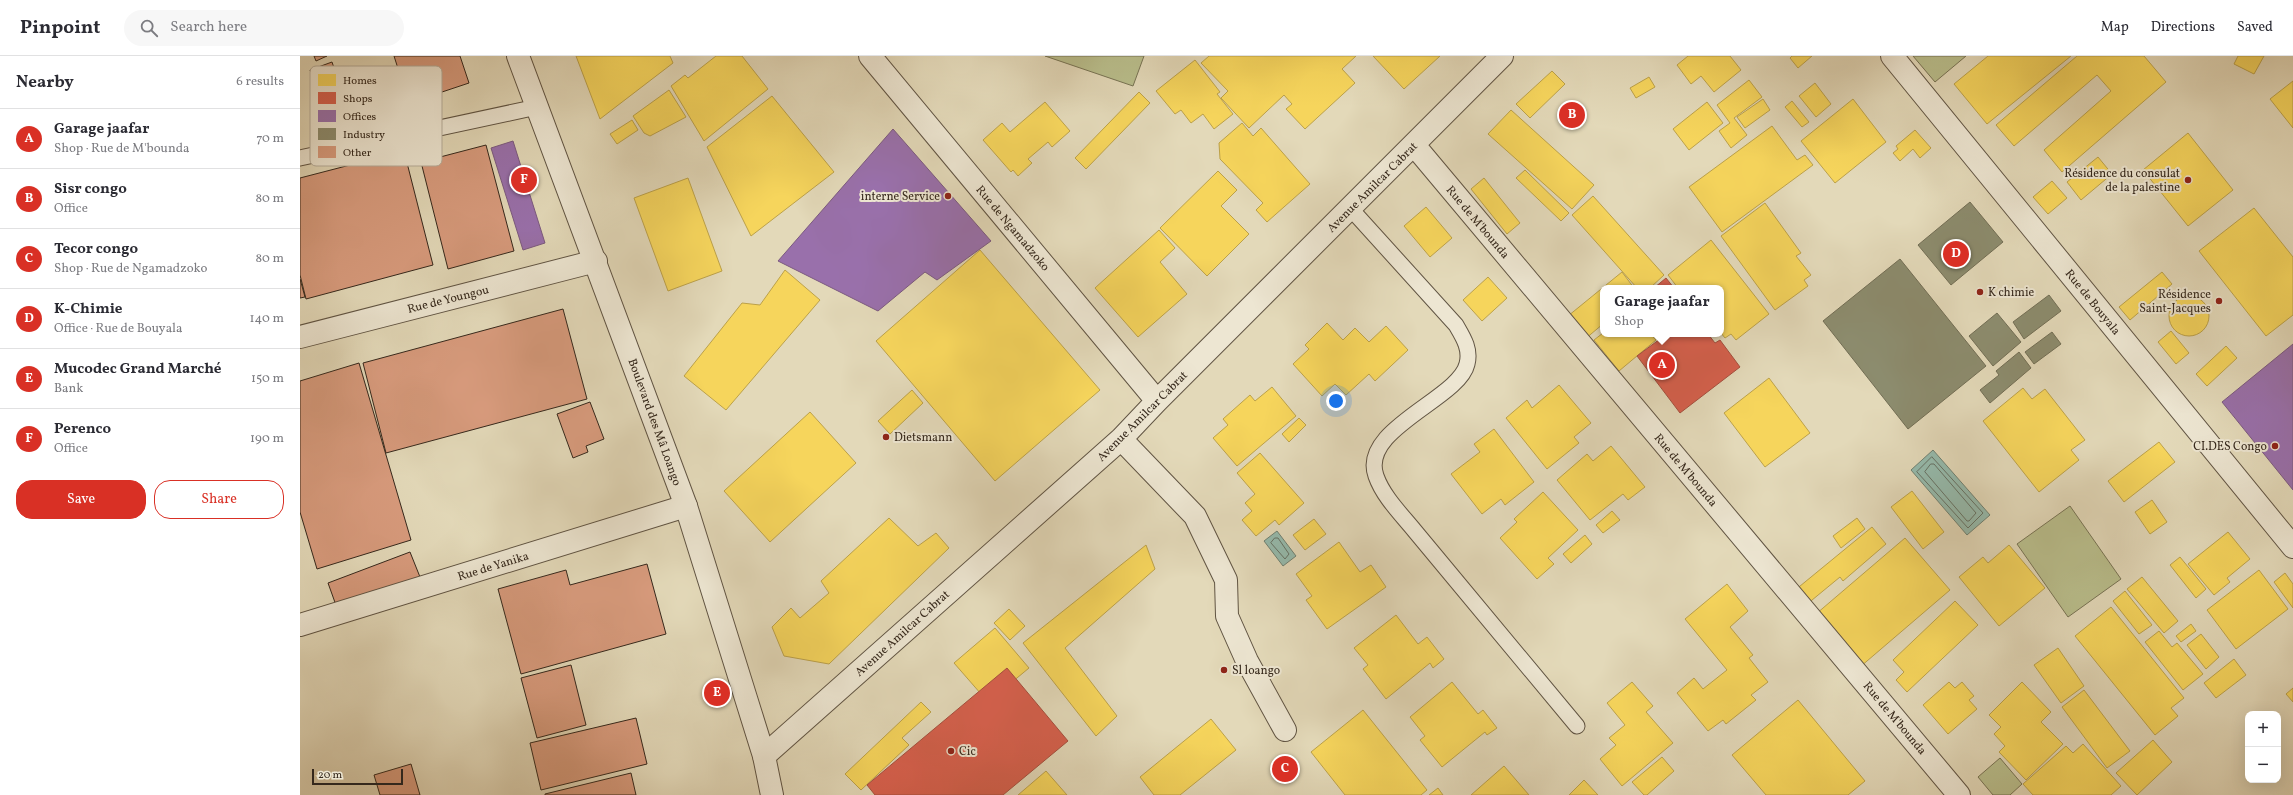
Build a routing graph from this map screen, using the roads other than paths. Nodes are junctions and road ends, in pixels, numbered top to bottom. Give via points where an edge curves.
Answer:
1 (518, 56) edge
2 (870, 56) edge
3 (1502, 56) edge
4 (1892, 56) edge
5 (537, 107) junction
6 (442, 127) edge
7 (1414, 145) junction
8 (310, 156) edge
9 (300, 158) edge
10 (1351, 209) junction
11 (596, 261) junction
12 (300, 337) edge
13 (1157, 401) junction
14 (1121, 439) junction
15 (686, 506) junction
16 (2293, 547) edge
17 (300, 625) edge
18 (1577, 726) dead end
19 (1285, 730) dead end
20 (764, 756) junction
21 (772, 795) edge
22 (1959, 795) edge

1 - 5 street, Boulevard des Mâ Loango
2 - 13 street, Rue de Ngamadzoko
3 - 7 street, Avenue Amilcar Cabrat
4 - 16 street, Rue de Bouyala
5 - 6 lane
5 - 11 street, Boulevard des Mâ Loango
7 - 10 street, Avenue Amilcar Cabrat
7 - 22 street, Rue de M'bounda
8 - 9 lane
10 - 13 street, Avenue Amilcar Cabrat
10 - 18 lane via 1456,325 1467,345 1467,365 1458,381 1429,402 1382,443 1374,460 1375,475 1396,508
11 - 12 street, Rue de Youngou
11 - 15 street, Boulevard des Mâ Loango
13 - 14 street, Avenue Amilcar Cabrat
14 - 19 street via 1195,516 1226,580 1227,616 1246,661
14 - 20 street, Avenue Amilcar Cabrat
15 - 17 street, Rue de Yanika
15 - 20 street, Boulevard des Mâ Loango
20 - 21 street, Boulevard des Mâ Loango

